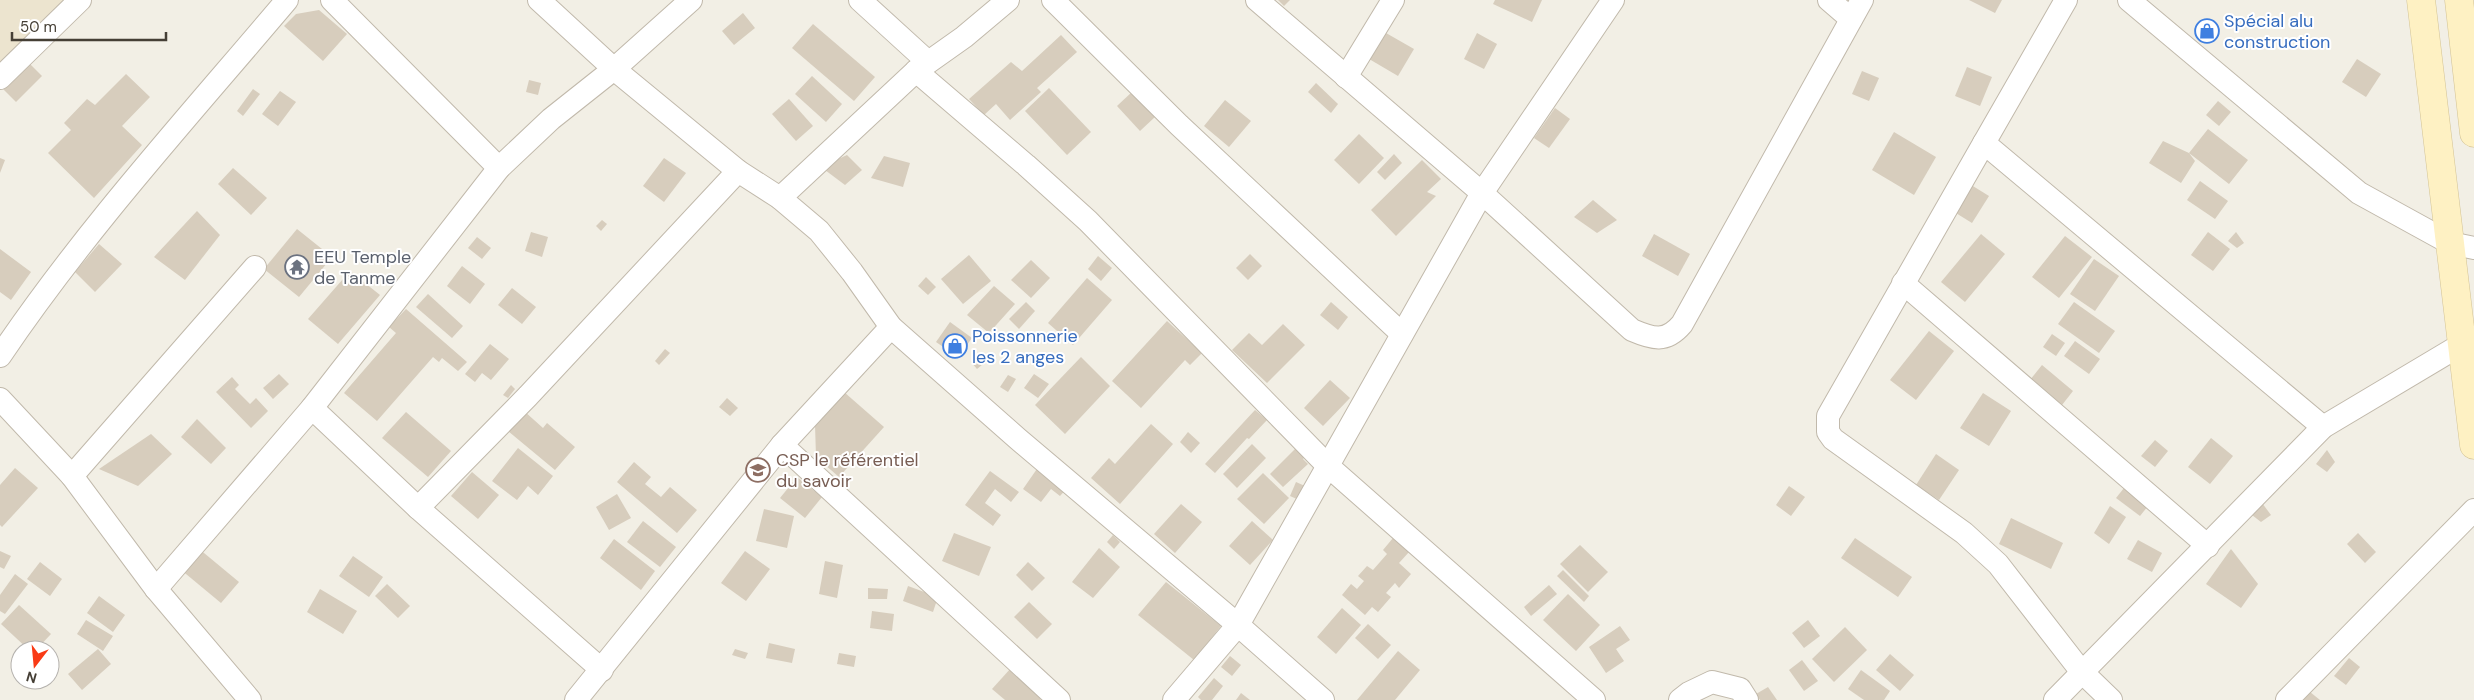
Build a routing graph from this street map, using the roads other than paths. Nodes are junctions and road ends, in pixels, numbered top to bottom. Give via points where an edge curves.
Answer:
1 (80, 0) edge
2 (286, 0) edge
3 (332, 0) edge
4 (539, 0) edge
5 (691, 0) edge
6 (860, 0) edge
7 (1008, 0) edge
8 (1053, 0) edge
9 (1257, 0) edge
10 (1393, 0) edge
11 (1613, 0) edge
12 (1829, 0) edge
13 (2066, 0) edge
14 (2129, 0) edge
15 (2421, 0) edge
16 (2458, 0) edge
17 (1856, 10) edge
18 (922, 67) junction
19 (614, 69) junction
20 (0, 78) edge
21 (1346, 78) junction
22 (2474, 133) edge
23 (1984, 143) junction
24 (499, 168) junction
25 (738, 172) junction
26 (1482, 193) junction
27 (780, 198) junction
28 (2462, 246) edge
29 (255, 267) dead end
30 (1903, 283) junction
31 (891, 327) junction
32 (1402, 334) junction
33 (2468, 340) edge
34 (0, 356) edge
35 (0, 400) edge
36 (312, 408) junction
37 (2323, 426) junction
38 (782, 445) junction
39 (2474, 445) edge
40 (1328, 466) junction
41 (72, 476) junction
42 (418, 508) junction
43 (2474, 510) edge
44 (2208, 546) junction
45 (156, 589) junction
46 (1238, 625) junction
47 (602, 670) junction
48 (2081, 671) junction
49 (250, 700) edge
50 (576, 700) edge
51 (1059, 700) edge
52 (1174, 700) edge
53 (1323, 700) edge
54 (1594, 700) edge
55 (1680, 700) edge
56 (1747, 700) edge
57 (2055, 700) edge
58 (2111, 700) edge
59 (2287, 700) edge

1 - 20 street
2 - 34 street via 115,204 36,303
3 - 24 street
4 - 19 street
5 - 19 street
6 - 18 street
7 - 18 street via 964,38
8 - 32 street via 1179,125
9 - 21 street
10 - 21 street
11 - 26 street
12 - 17 street
13 - 23 street
14 - 28 street via 2359,193
15 - 28 main road
16 - 22 main road
17 - 26 street via 1682,324 1674,333 1662,338 1632,330
18 - 27 street
18 - 40 street via 1088,222
19 - 24 street via 551,119
19 - 25 street
21 - 26 street
23 - 30 street
23 - 37 street
24 - 36 street
25 - 27 street
25 - 42 street
26 - 32 street
27 - 31 street via 819,231
28 - 33 main road
29 - 41 street
30 - 44 street
30 - 48 street via 1828,416 1828,432 1834,440 1964,533 1998,564
31 - 38 street
31 - 46 street
32 - 40 street
33 - 37 street
33 - 39 main road
35 - 41 street
36 - 42 street
36 - 45 street
37 - 44 street
38 - 47 street
38 - 51 street
40 - 46 street
40 - 54 street
41 - 45 street
42 - 47 street
43 - 59 street
44 - 48 street
45 - 49 street
46 - 52 street
46 - 53 street
47 - 50 street
48 - 57 street
48 - 58 street
55 - 56 street via 1712,682 1740,689

